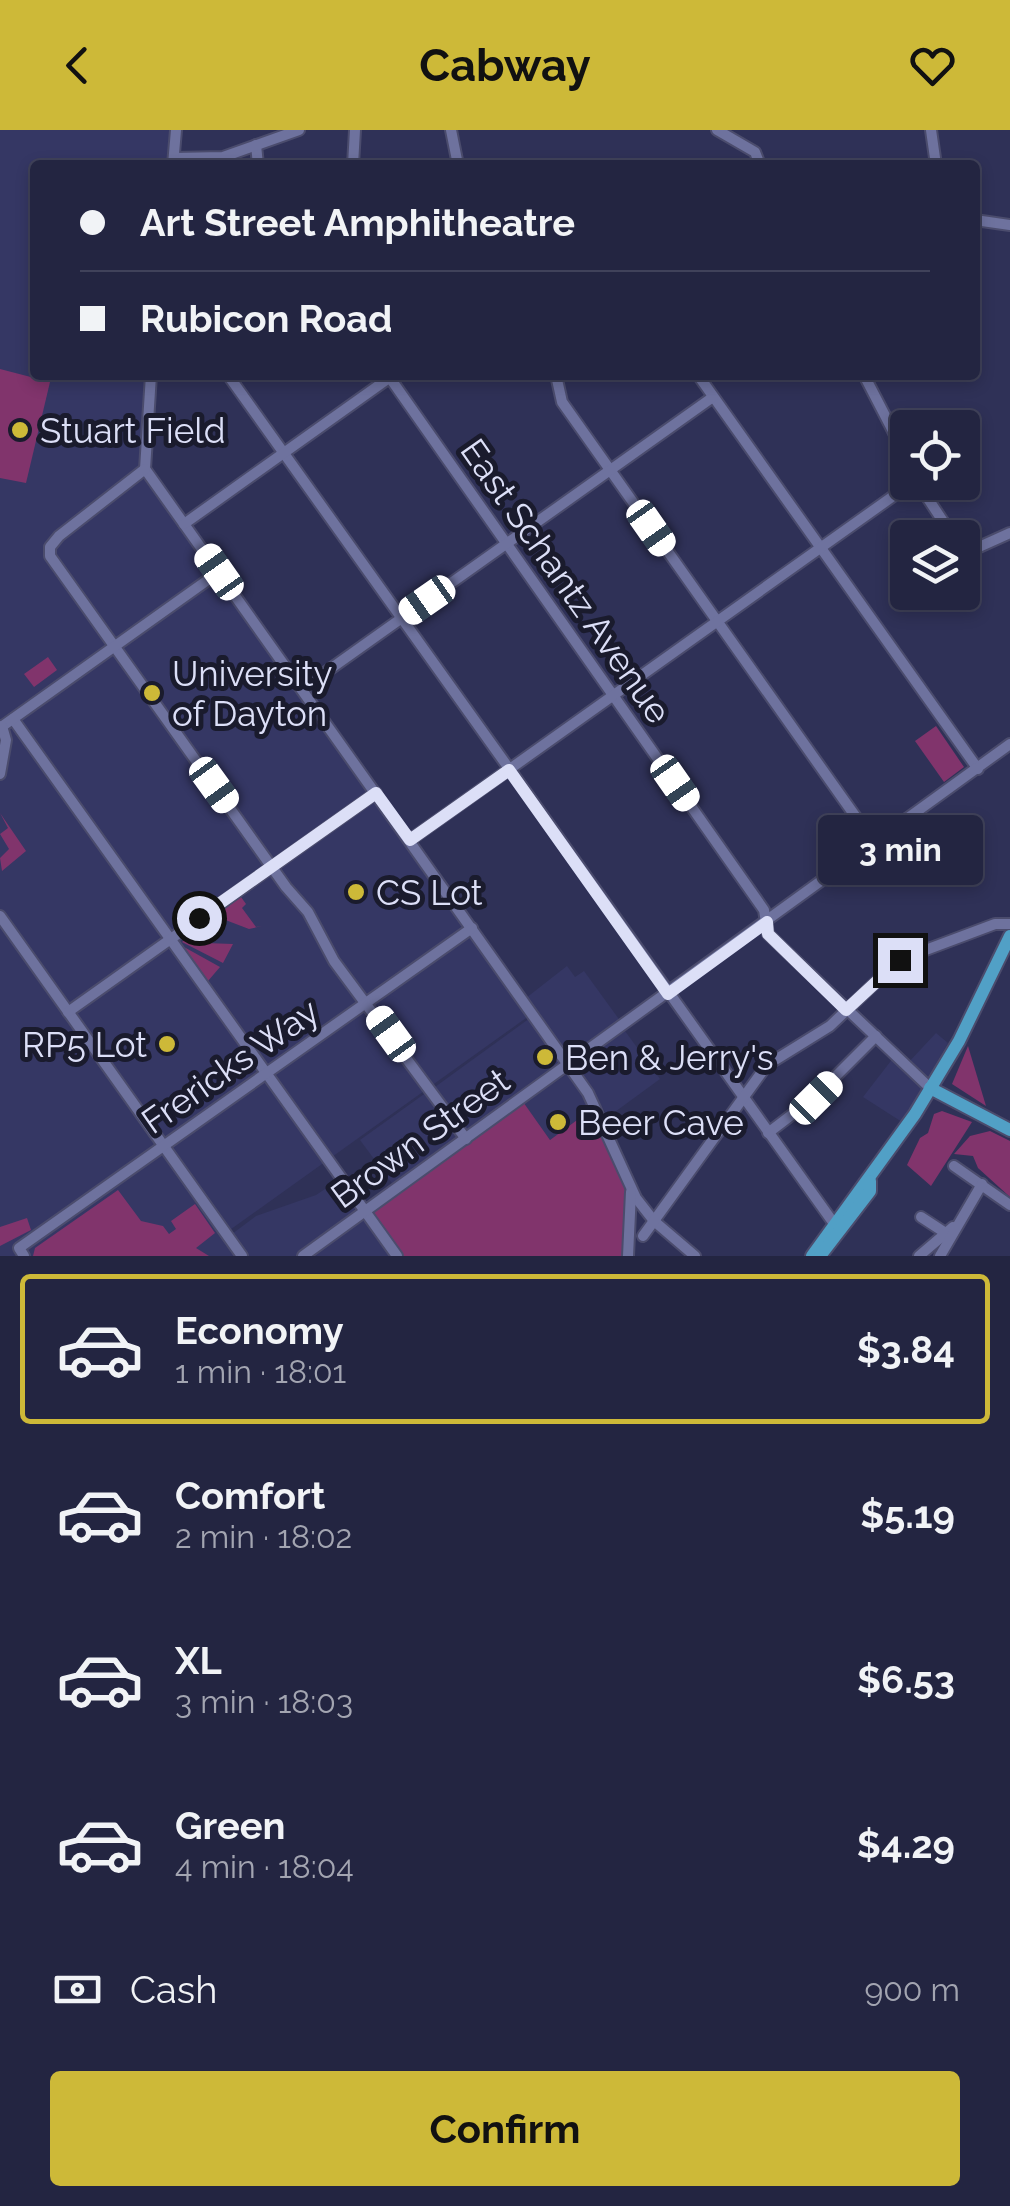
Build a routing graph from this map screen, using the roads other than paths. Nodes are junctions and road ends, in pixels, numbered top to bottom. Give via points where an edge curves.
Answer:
1 (176, 130) edge
2 (299, 130) edge
3 (355, 130) edge
4 (450, 130) edge
5 (717, 130) edge
6 (931, 130) edge
7 (256, 145) junction
8 (173, 160) edge
9 (188, 160) edge
10 (258, 160) edge
11 (353, 160) edge
12 (457, 160) edge
13 (758, 160) edge
14 (935, 160) edge
15 (980, 221) edge
16 (1010, 225) edge
17 (151, 380) edge
18 (232, 380) edge
19 (383, 380) edge
20 (392, 380) edge
21 (557, 380) edge
22 (701, 380) edge
23 (867, 380) edge
24 (713, 397) junction
25 (890, 425) edge
26 (283, 452) junction
27 (146, 469) junction
28 (611, 470) junction
29 (890, 500) edge
30 (184, 524) junction
31 (1010, 533) edge
32 (506, 544) junction
33 (980, 546) edge
34 (822, 548) junction
35 (219, 572) junction
36 (401, 618) junction
37 (718, 620) junction
38 (115, 646) junction
39 (302, 689) junction
40 (614, 695) junction
41 (13, 719) junction
42 (1, 727) edge
43 (1010, 744) edge
44 (509, 770) junction
45 (978, 770) junction
46 (0, 774) edge
47 (376, 793) junction
48 (410, 840) junction
49 (875, 844) junction
50 (272, 867) junction
51 (0, 916) edge
52 (767, 922) junction
53 (1010, 924) edge
54 (472, 928) junction
55 (1010, 936) edge
56 (170, 939) junction
57 (668, 994) junction
58 (368, 1002) junction
59 (846, 1010) junction
60 (68, 1012) junction
61 (876, 1036) junction
62 (569, 1065) junction
63 (266, 1074) junction
64 (930, 1088) junction
65 (741, 1095) junction
66 (1010, 1130) edge
67 (768, 1133) junction
68 (466, 1138) junction
69 (164, 1147) junction
70 (954, 1166) dead end
71 (870, 1180) junction
72 (982, 1184) junction
73 (631, 1187) junction
74 (1010, 1206) edge
75 (364, 1213) junction
76 (921, 1216) dead end
77 (654, 1221) junction
78 (835, 1225) junction
79 (948, 1230) junction
80 (643, 1236) junction
81 (670, 1236) junction
82 (21, 1252) edge
83 (242, 1256) edge
84 (303, 1256) edge
85 (397, 1256) edge
86 (628, 1256) edge
87 (694, 1256) edge
88 (812, 1256) edge
89 (820, 1256) edge
90 (919, 1256) edge
91 (940, 1256) edge

1 - 8 street
2 - 7 street
3 - 11 street
4 - 12 street
5 - 13 street via 756,152
6 - 14 street
7 - 9 street
7 - 10 street
15 - 16 street
17 - 27 street
18 - 26 street
19 - 26 street
20 - 32 street, East Schantz Avenue
21 - 28 street via 562,402
22 - 24 street
23 - 25 street
24 - 28 street
24 - 34 street
26 - 30 street
26 - 36 street
27 - 30 street
27 - 38 street via 50,547
28 - 32 street
28 - 37 street
29 - 34 street
30 - 35 street
31 - 33 street
32 - 36 street
32 - 40 street, East Schantz Avenue
34 - 37 street
34 - 45 street
35 - 38 street
35 - 39 street
36 - 39 street
36 - 44 street
37 - 40 street
37 - 49 street
38 - 41 street
38 - 50 street
39 - 47 street
40 - 44 street
40 - 52 street, East Schantz Avenue
41 - 42 street
41 - 56 street
42 - 46 street via 6,740
43 - 45 street, Brown Street
44 - 48 street
44 - 57 street
45 - 49 street, Brown Street
47 - 48 street
47 - 50 street
48 - 54 street
49 - 52 street, Brown Street
50 - 56 street
50 - 58 street
51 - 60 street
52 - 57 street, Brown Street
52 - 59 street, East Schantz Avenue via 768,934
53 - 59 street via 900,960
54 - 58 street, Frericks Way
54 - 62 street
55 - 64 main road
56 - 60 street
56 - 63 street
57 - 62 street, Brown Street
57 - 65 street
58 - 63 street, Frericks Way
58 - 68 street
59 - 61 street, East Schantz Avenue
59 - 65 street via 767,1065
60 - 69 street
61 - 64 street, East Schantz Avenue
61 - 67 street via 816,1098
62 - 68 street, Brown Street
62 - 73 street via 600,1112
63 - 69 street, Frericks Way
63 - 75 street
64 - 66 main road
64 - 71 main road
65 - 67 street
65 - 77 street
67 - 78 street
68 - 75 street, Brown Street
69 - 82 street, Frericks Way
69 - 83 street
70 - 72 street
71 - 78 main road
71 - 89 main road via 870,1191
72 - 74 street
72 - 79 street
73 - 77 street
73 - 86 street
75 - 84 street, Brown Street
75 - 85 street
76 - 79 street
77 - 80 street
77 - 81 street
78 - 88 main road
79 - 90 street
79 - 91 street
80 - 81 street
80 - 86 street
81 - 87 street

